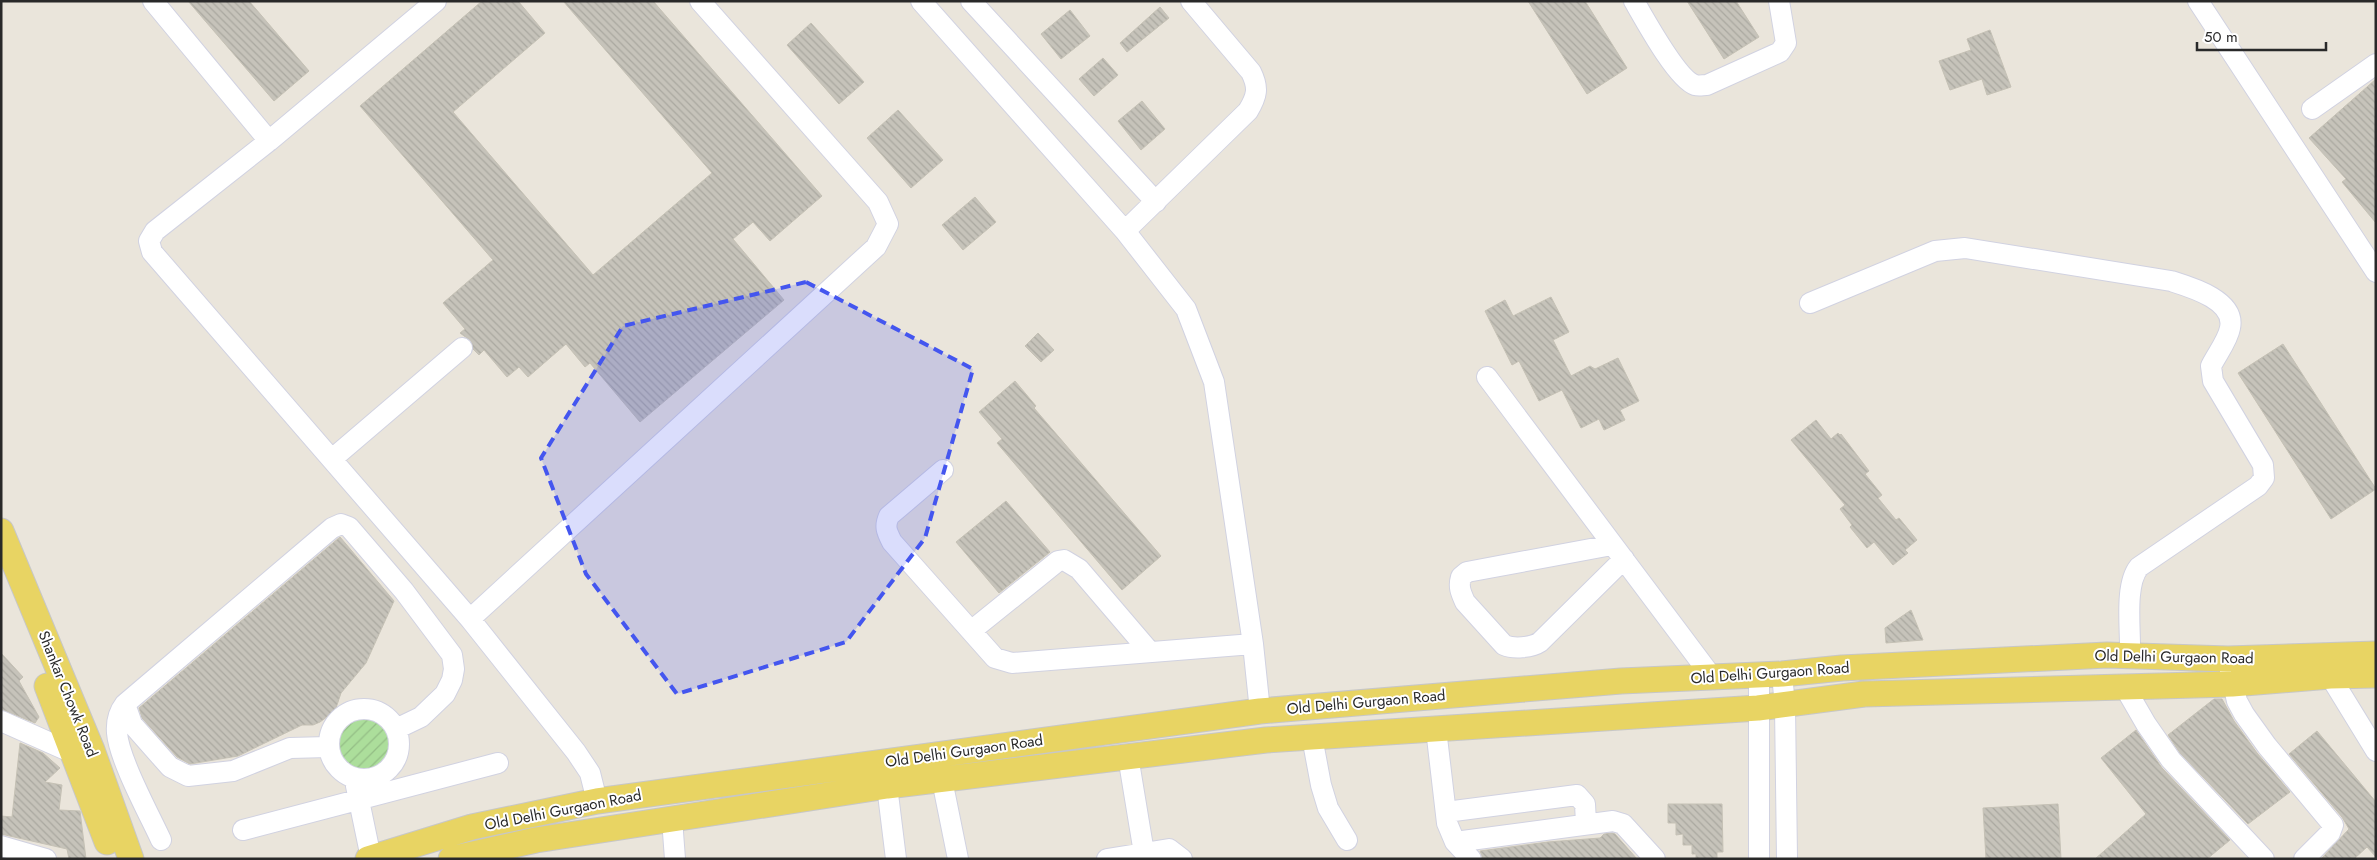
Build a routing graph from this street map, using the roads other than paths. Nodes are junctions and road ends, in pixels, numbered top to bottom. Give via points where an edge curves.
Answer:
1 (153, 1) edge
2 (436, 1) edge
3 (700, 1) edge
4 (971, 1) edge
5 (1191, 1) edge
6 (1634, 1) edge
7 (1779, 1) edge
8 (2198, 1) edge
9 (926, 3) edge
10 (2376, 64) edge
11 (2312, 109) dead end
12 (269, 141) junction
13 (1156, 202) junction
14 (1125, 231) junction
15 (2376, 272) edge
16 (1810, 303) dead end
17 (462, 348) dead end
18 (1488, 377) dead end
19 (332, 459) junction
20 (942, 470) dead end
21 (1, 531) edge
22 (1618, 552) junction
23 (1, 576) edge
24 (470, 619) junction
25 (971, 631) junction
26 (1253, 644) junction
27 (1150, 652) junction
28 (2376, 654) edge
29 (2130, 655) junction
30 (2228, 659) junction
31 (1770, 674) junction
32 (2376, 675) edge
33 (2330, 676) junction
34 (1712, 677) junction
35 (2232, 684) junction
36 (2124, 686) junction
37 (125, 704) junction
38 (1785, 706) junction
39 (1758, 708) junction
40 (1260, 711) junction
41 (1, 721) edge
42 (1436, 729) junction
43 (396, 730) junction
44 (1312, 737) junction
45 (328, 747) junction
46 (2376, 751) edge
47 (82, 752) junction
48 (1128, 756) junction
49 (498, 763) dead end
50 (355, 778) junction
51 (942, 780) junction
52 (887, 786) junction
53 (358, 799) junction
54 (598, 801) junction
55 (1446, 812) junction
56 (531, 815) junction
57 (672, 819) junction
58 (1586, 823) junction
59 (243, 830) dead end
60 (161, 840) dead end
61 (536, 840) junction
62 (1347, 840) dead end
63 (1455, 842) junction
64 (1, 846) edge
65 (1144, 853) junction
66 (485, 854) edge
67 (370, 858) edge
68 (46, 859) edge
69 (113, 859) edge
70 (131, 859) edge
71 (451, 859) edge
72 (676, 859) edge
73 (896, 859) edge
74 (958, 859) edge
75 (1107, 859) edge
76 (1182, 859) edge
77 (1471, 859) edge
78 (1655, 859) edge
79 (1759, 859) edge
80 (1787, 859) edge
81 (2264, 859) edge
82 (2304, 859) edge

1 - 12 street
2 - 12 street
3 - 24 street via 878,202 888,224 876,247
4 - 13 street
5 - 13 street via 1251,72 1258,85 1256,98 1248,111
6 - 7 street via 1676,68 1696,86 1707,85 1780,52 1786,44
8 - 15 street
9 - 14 street
10 - 11 street
12 - 19 street via 155,231 149,241 152,252
13 - 14 street
14 - 26 street via 1186,309 1214,382
16 - 29 street via 1935,251 1965,248 2171,281 2194,288 2218,301 2231,321 2230,330 2211,366 2213,381 2263,465 2264,478 2258,486 2133,574
17 - 19 street
18 - 22 street
19 - 24 street
20 - 25 street via 889,516 885,524 892,542
21 - 47 main road, Shankar Chowk Road
22 - 22 street via 1467,572 1459,584 1461,594 1504,644 1508,647 1530,646 1540,642
22 - 34 street
23 - 47 main road, Shankar Chowk Road
24 - 54 street via 585,764
25 - 27 street via 995,658 1012,663
25 - 27 street via 1058,561 1064,560 1078,568
26 - 27 street
26 - 40 street
28 - 30 main road, Old Delhi Gurgaon Road
29 - 30 main road, Old Delhi Gurgaon Road
29 - 31 main road, Old Delhi Gurgaon Road
30 - 35 street
31 - 34 main road, Old Delhi Gurgaon Road
31 - 38 street
31 - 39 street
32 - 33 main road, Old Delhi Gurgaon Road
33 - 35 main road, Old Delhi Gurgaon Road
33 - 46 street
34 - 40 main road, Old Delhi Gurgaon Road via 1621,681
35 - 36 main road, Old Delhi Gurgaon Road
35 - 82 street via 2237,701 2267,746 2333,825 2330,833
36 - 38 main road, Old Delhi Gurgaon Road via 1864,694
36 - 81 street via 2171,760
37 - 43 street via 332,528 341,524 348,527 404,591 452,655 454,669 446,694 422,717
37 - 45 street via 132,724 170,767 188,776 233,771 290,748
37 - 60 street via 117,722 122,753
38 - 39 main road, Old Delhi Gurgaon Road
38 - 80 street
39 - 42 main road, Old Delhi Gurgaon Road
39 - 79 street
40 - 54 main road, Old Delhi Gurgaon Road
41 - 47 street
42 - 44 main road, Old Delhi Gurgaon Road
42 - 55 street
43 - 45 street via 375,710 361,708 346,713 335,723
43 - 50 street via 399,742 391,767 368,779
44 - 48 main road, Old Delhi Gurgaon Road
44 - 62 street via 1328,808
45 - 50 street via 342,772
47 - 69 main road, Shankar Chowk Road
47 - 70 main road, Shankar Chowk Road
48 - 51 main road, Old Delhi Gurgaon Road
48 - 65 street
49 - 53 street
50 - 53 street
51 - 52 main road, Old Delhi Gurgaon Road
51 - 74 street
52 - 57 main road, Old Delhi Gurgaon Road
52 - 73 street
53 - 59 street
53 - 67 street
54 - 56 main road, Old Delhi Gurgaon Road
55 - 58 street via 1577,795 1585,804
55 - 63 street
56 - 61 main road
56 - 67 main road, Old Delhi Gurgaon Road via 472,827
57 - 61 main road, Old Delhi Gurgaon Road
57 - 72 street
58 - 63 street
58 - 78 street via 1613,821 1623,824
61 - 66 main road, Old Delhi Gurgaon Road
63 - 77 street
64 - 68 street
65 - 75 street
65 - 76 street via 1169,849
66 - 71 main road, Old Delhi Gurgaon Road

